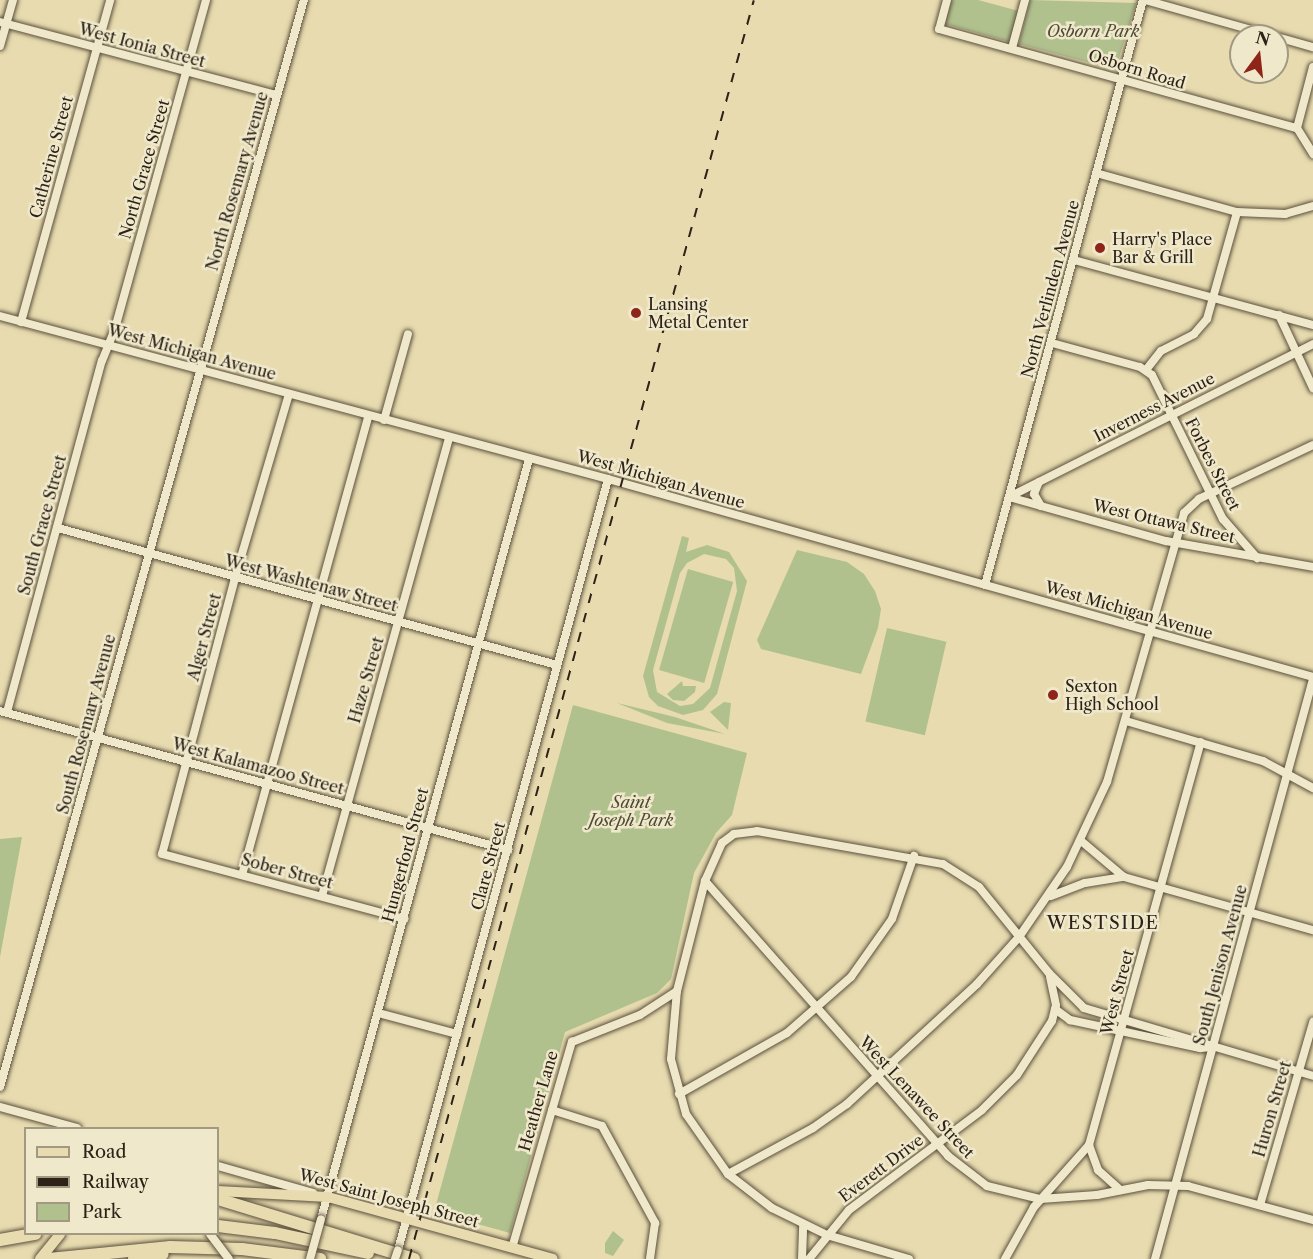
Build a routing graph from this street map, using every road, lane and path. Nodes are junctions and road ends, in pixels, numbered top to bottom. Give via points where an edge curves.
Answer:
1 (13, 0) edge
2 (110, 0) edge
3 (206, 0) edge
4 (304, 0) edge
5 (947, 0) edge
6 (1024, 0) edge
7 (1144, 0) edge
8 (3, 23) edge
9 (1229, 24) edge
10 (1289, 41) edge
11 (0, 46) edge
12 (1313, 47) edge
13 (96, 48) junction
14 (1012, 48) junction
15 (1313, 67) edge
16 (186, 72) junction
17 (1120, 81) junction
18 (277, 95) junction
19 (1297, 128) junction
20 (1313, 154) edge
21 (1096, 173) junction
22 (1313, 206) edge
23 (1237, 212) junction
24 (1074, 260) junction
25 (1214, 298) junction
26 (1279, 315) junction
27 (0, 316) edge
28 (21, 322) junction
29 (1313, 325) edge
30 (408, 334) dead end
31 (1052, 343) junction
32 (1313, 344) edge
33 (107, 345) junction
34 (1296, 353) junction
35 (200, 369) junction
36 (1146, 370) junction
37 (1313, 388) edge
38 (289, 394) junction
39 (1172, 415) junction
40 (368, 416) junction
41 (384, 420) junction
42 (449, 437) junction
43 (1313, 445) edge
44 (529, 459) junction
45 (608, 480) junction
46 (1039, 482) junction
47 (1210, 493) junction
48 (1009, 497) junction
49 (1041, 506) junction
50 (57, 528) junction
51 (1174, 542) junction
52 (148, 554) junction
53 (1257, 558) junction
54 (1313, 567) edge
55 (235, 578) junction
56 (985, 585) junction
57 (315, 600) junction
58 (398, 622) junction
59 (1149, 632) junction
60 (478, 644) junction
61 (557, 665) junction
62 (1313, 678) edge
63 (3, 712) edge
64 (1126, 721) junction
65 (98, 738) junction
66 (1201, 742) junction
67 (186, 761) junction
68 (1288, 774) junction
69 (267, 783) junction
70 (1313, 788) edge
71 (347, 806) junction
72 (428, 828) junction
73 (1080, 840) junction
74 (508, 850) junction
75 (162, 854) joint
76 (914, 856) junction
77 (242, 875) junction
78 (1124, 877) junction
79 (705, 881) junction
80 (1160, 889) junction
81 (322, 896) junction
82 (1049, 897) junction
83 (1250, 914) junction
84 (404, 919) junction
85 (1313, 930) edge
86 (1019, 937) junction
87 (1049, 974) junction
88 (677, 991) junction
89 (1055, 1009) junction
90 (817, 1010) junction
91 (378, 1013) junction
92 (1313, 1022) edge
93 (1124, 1025) junction
94 (457, 1034) junction
95 (1214, 1047) junction
96 (1299, 1072) junction
97 (1313, 1076) edge
98 (877, 1077) junction
99 (0, 1087) edge
100 (679, 1094) junction
101 (0, 1107) edge
102 (552, 1110) junction
103 (72, 1127) edge
104 (937, 1144) junction
105 (1089, 1145) junction
106 (219, 1166) edge
107 (728, 1174) junction
108 (1175, 1185) junction
109 (1120, 1190) junction
110 (219, 1191) edge
111 (328, 1197) junction
112 (219, 1199) edge
113 (1040, 1199) junction
114 (1260, 1205) junction
115 (406, 1219) junction
116 (1313, 1220) edge
117 (219, 1226) edge
118 (803, 1226) junction
119 (826, 1234) junction
120 (25, 1235) edge
121 (58, 1235) edge
122 (211, 1235) edge
123 (0, 1240) edge
124 (512, 1248) junction
125 (290, 1255) junction
126 (395, 1256) edge
127 (40, 1259) edge
128 (49, 1259) edge
129 (134, 1259) edge
130 (229, 1259) edge
131 (310, 1259) edge
132 (320, 1259) edge
133 (414, 1259) edge
134 (553, 1259) edge
135 (650, 1259) edge
136 (802, 1259) edge
137 (811, 1259) edge
138 (909, 1259) edge
139 (1005, 1259) edge
140 (1155, 1259) edge

1 - 8 street
2 - 13 street, Catherine Street
3 - 16 street, North Grace Street
4 - 18 street, North Rosemary Avenue
5 - 14 street, Osborn Road via 939,29
6 - 14 street
7 - 9 street
7 - 17 street, North Verlinden Avenue
8 - 11 street
8 - 13 street, West Ionia Street
10 - 12 street
13 - 16 street, West Ionia Street
13 - 28 street, Catherine Street
14 - 17 street, Osborn Road
15 - 19 street
16 - 18 street, West Ionia Street
16 - 33 street, North Grace Street
17 - 19 street, Osborn Road
17 - 21 street, North Verlinden Avenue
18 - 35 street, North Rosemary Avenue
19 - 20 street
21 - 23 street
21 - 24 street, North Verlinden Avenue
22 - 23 street via 1286,214
23 - 25 street
24 - 25 street
24 - 31 street, North Verlinden Avenue
25 - 26 street
25 - 36 street via 1201,327 1161,351
26 - 29 street
26 - 34 street
27 - 28 street, West Michigan Avenue
28 - 33 street, West Michigan Avenue
30 - 41 street
31 - 36 street
31 - 48 street, North Verlinden Avenue
32 - 34 street, Inverness Avenue
33 - 35 street, West Michigan Avenue
33 - 50 street, South Grace Street
34 - 37 street
34 - 39 street, Inverness Avenue
35 - 38 street, West Michigan Avenue
35 - 52 street, South Rosemary Avenue
36 - 39 street, Forbes Street
38 - 40 street, West Michigan Avenue
38 - 55 street, Alger Street
39 - 46 street, Inverness Avenue
39 - 47 street, Forbes Street
40 - 41 street, West Michigan Avenue
40 - 57 street
41 - 42 street, West Michigan Avenue
42 - 44 street, West Michigan Avenue
42 - 58 street, Haze Street
43 - 47 street
44 - 45 street, West Michigan Avenue
44 - 60 street, Hungerford Street
45 - 56 street, West Michigan Avenue
45 - 61 street, Clare Street
46 - 48 street, Inverness Avenue
46 - 49 street via 1034,494
47 - 51 street via 1184,513
47 - 53 street, Forbes Street via 1232,531
48 - 49 street, West Ottawa Street
48 - 56 street, North Verlinden Avenue
49 - 51 street, West Ottawa Street
50 - 52 street, West Washtenaw Street
50 - 63 street, South Grace Street
51 - 53 street, West Ottawa Street
51 - 59 street
52 - 55 street, West Washtenaw Street
52 - 65 street, South Rosemary Avenue
53 - 54 street, West Ottawa Street
55 - 57 street, West Washtenaw Street
55 - 67 street, Alger Street
56 - 59 street, West Michigan Avenue
57 - 58 street, West Washtenaw Street
57 - 69 street
58 - 60 street, West Washtenaw Street
58 - 71 street, Haze Street
59 - 62 street, West Michigan Avenue
59 - 64 street
60 - 61 street, West Washtenaw Street
60 - 72 street, Hungerford Street
61 - 74 street, Clare Street
62 - 68 street, South Jenison Avenue
63 - 65 street, West Kalamazoo Street
64 - 66 street
64 - 73 street via 1107,782
65 - 67 street, West Kalamazoo Street
65 - 99 street, South Rosemary Avenue
66 - 68 street via 1263,761
66 - 80 street, West Street
67 - 69 street, West Kalamazoo Street
67 - 75 street, Alger Street
68 - 70 street
68 - 83 street, South Jenison Avenue
69 - 71 street, West Kalamazoo Street
69 - 77 street
71 - 72 street, West Kalamazoo Street
71 - 81 street, Haze Street
72 - 74 street, West Kalamazoo Street
72 - 84 street, Hungerford Street
73 - 78 street
73 - 82 street
74 - 94 street, Clare Street
75 - 77 street, Sober Street
76 - 79 street via 741,832 722,843
76 - 86 street via 943,864 971,880
76 - 90 street via 883,935 851,977
77 - 81 street, Sober Street
78 - 80 street
78 - 82 street via 1085,883
79 - 88 street
79 - 90 street, West Lenawee Street
80 - 83 street
80 - 93 street, West Street
81 - 84 street, Sober Street
82 - 86 street
83 - 85 street
83 - 95 street, South Jenison Avenue
84 - 91 street, Hungerford Street
86 - 87 street
86 - 98 street via 976,984
87 - 89 street, Everett Drive
87 - 93 street via 1084,1008
88 - 100 street via 671,1059
88 - 102 street, Heather Lane via 640,1014 572,1042
89 - 93 street via 1070,1020
89 - 104 street, Everett Drive via 1047,1034 1017,1075 982,1110
90 - 98 street, West Lenawee Street
90 - 100 street via 787,1033
91 - 94 street
91 - 111 street, Hungerford Street
92 - 96 street, Huron Street
93 - 95 street via 1201,1040
93 - 105 street, West Street
94 - 115 street, Clare Street
95 - 96 street
95 - 108 street, South Jenison Avenue
96 - 97 street
96 - 114 street, Huron Street
98 - 104 street, West Lenawee Street
98 - 107 street via 822,1122
100 - 107 street via 699,1136
101 - 103 street
102 - 124 street, Heather Lane
102 - 135 street via 602,1126 655,1223
104 - 113 street, West Lenawee Street via 965,1172 987,1186
104 - 119 street, Everett Drive via 849,1210
105 - 109 street via 1098,1170
105 - 113 street, West Street
106 - 111 street, West Saint Joseph Street
107 - 118 street via 758,1199
108 - 109 street, West Lenawee Street
108 - 114 street, West Lenawee Street
108 - 140 street, South Jenison Avenue
109 - 113 street, West Lenawee Street
110 - 111 main road
111 - 115 main road, West Saint Joseph Street
111 - 131 street, Hungerford Street, bridge
112 - 133 highway
113 - 139 street, West Street
114 - 116 street, West Lenawee Street
115 - 124 main road, West Saint Joseph Street
115 - 126 street, Clare Street
117 - 126 highway
118 - 119 street
118 - 136 street
119 - 137 street, Everett Drive
119 - 138 street
120 - 123 highway
121 - 127 main road
122 - 130 street, bridge
124 - 134 main road, West Saint Joseph Street
125 - 128 highway via 170,1247
125 - 129 highway via 178,1253
125 - 132 highway

